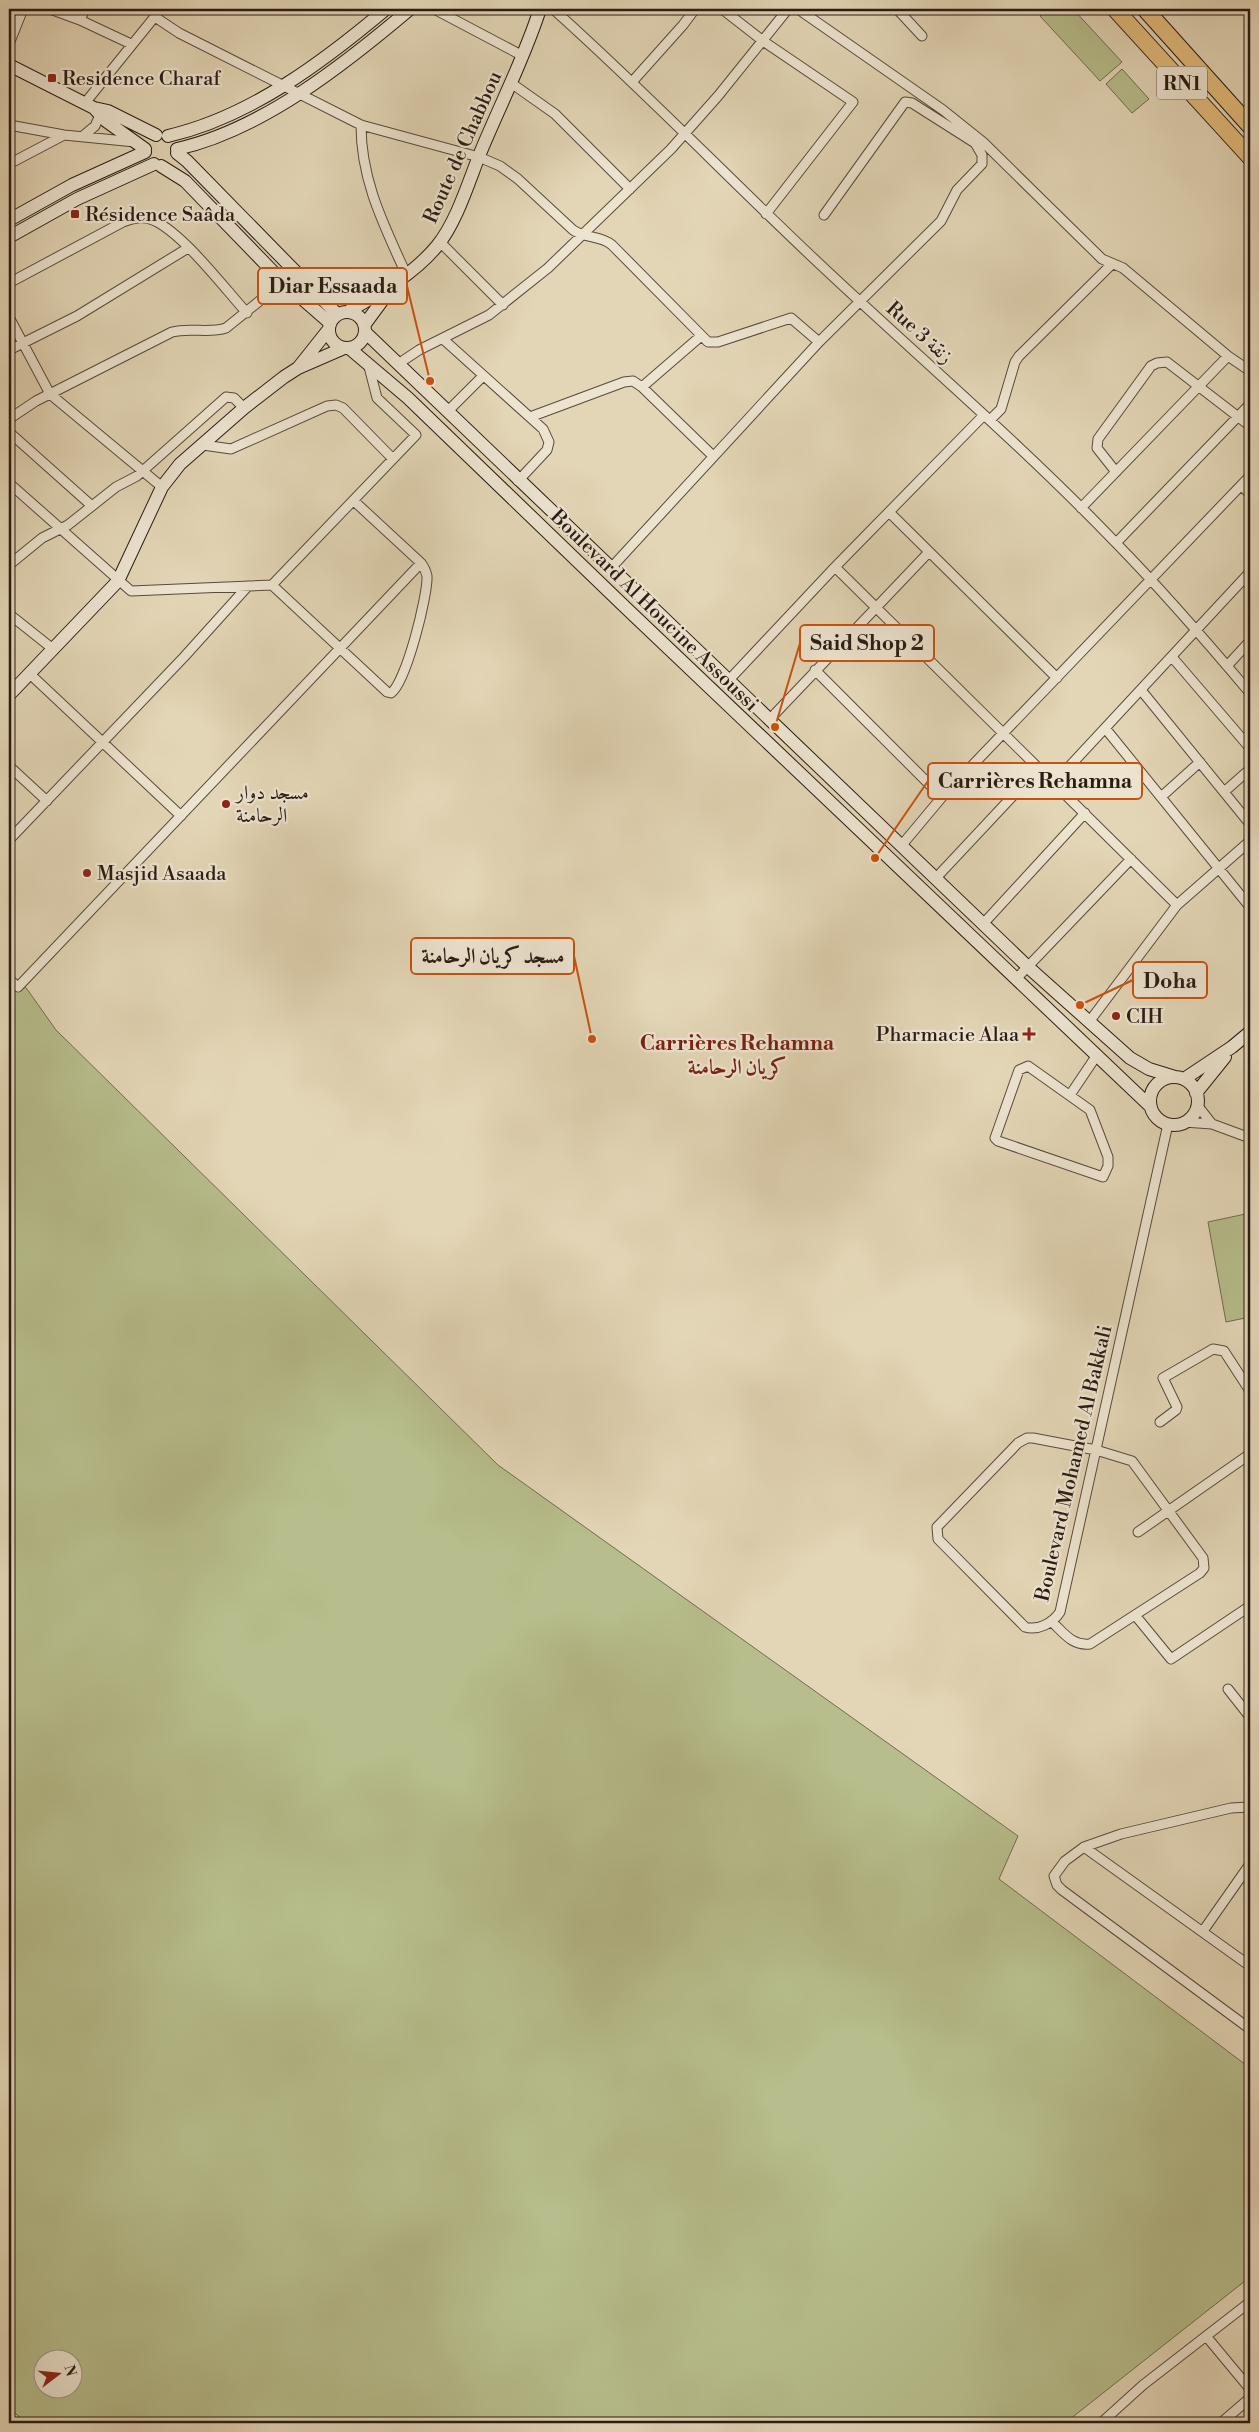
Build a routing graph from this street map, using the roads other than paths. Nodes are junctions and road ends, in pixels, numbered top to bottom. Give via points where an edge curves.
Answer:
1 (24, 9) edge
2 (50, 9) edge
3 (85, 9) edge
4 (161, 9) edge
5 (386, 9) edge
6 (410, 9) edge
7 (434, 9) edge
8 (540, 9) edge
9 (554, 9) edge
10 (695, 9) edge
11 (722, 9) edge
12 (788, 9) edge
13 (798, 9) edge
14 (898, 9) edge
15 (1107, 9) edge
16 (1115, 9) edge
17 (1145, 9) edge
18 (155, 17) junction
19 (80, 20) junction
20 (922, 36) dead end
21 (762, 41) junction
22 (9, 44) edge
23 (131, 44) junction
24 (1150, 49) junction
25 (522, 56) junction
26 (9, 65) edge
27 (632, 82) junction
28 (283, 84) junction
29 (511, 84) junction
30 (297, 93) junction
31 (93, 109) junction
32 (9, 125) edge
33 (361, 126) junction
34 (1250, 126) edge
35 (685, 134) junction
36 (64, 135) junction
37 (162, 135) junction
38 (83, 136) junction
39 (142, 148) junction
40 (177, 151) junction
41 (479, 157) junction
42 (1250, 157) edge
43 (9, 164) edge
44 (157, 165) junction
45 (630, 189) junction
46 (766, 214) junction
47 (824, 215) dead end
48 (9, 220) edge
49 (9, 236) edge
50 (583, 236) junction
51 (440, 242) junction
52 (188, 248) junction
53 (1112, 264) junction
54 (406, 274) junction
55 (283, 282) junction
56 (9, 283) edge
57 (394, 284) junction
58 (860, 302) junction
59 (504, 304) junction
60 (247, 313) junction
61 (9, 317) edge
62 (336, 319) junction
63 (365, 328) junction
64 (701, 336) junction
65 (443, 339) junction
66 (819, 342) junction
67 (21, 344) junction
68 (346, 348) junction
69 (9, 350) edge
70 (1228, 356) junction
71 (368, 362) junction
72 (398, 364) junction
73 (298, 368) junction
74 (1250, 371) edge
75 (483, 376) junction
76 (1198, 385) junction
77 (642, 387) junction
78 (50, 394) junction
79 (1250, 404) edge
80 (244, 408) junction
81 (448, 411) junction
82 (530, 417) junction
83 (987, 417) junction
84 (1237, 417) junction
85 (9, 418) edge
86 (1250, 426) edge
87 (9, 432) edge
88 (203, 445) junction
89 (713, 456) junction
90 (393, 459) junction
91 (142, 471) junction
92 (1116, 472) junction
93 (1250, 476) edge
94 (518, 481) junction
95 (9, 483) edge
96 (1242, 486) junction
97 (162, 487) junction
98 (1250, 494) edge
99 (354, 501) junction
100 (92, 506) junction
101 (1081, 508) junction
102 (889, 512) junction
103 (61, 529) junction
104 (1116, 542) junction
105 (929, 552) junction
106 (10, 561) edge
107 (420, 562) junction
108 (835, 567) junction
109 (610, 568) junction
110 (1250, 572) edge
111 (1151, 580) junction
112 (118, 581) junction
113 (272, 585) junction
114 (248, 586) junction
115 (876, 607) junction
116 (9, 614) edge
117 (1196, 630) junction
118 (1250, 641) edge
119 (340, 649) junction
120 (52, 650) junction
121 (1172, 657) junction
122 (1227, 666) junction
123 (815, 670) junction
124 (30, 674) junction
125 (1057, 678) junction
126 (728, 681) junction
127 (1141, 690) junction
128 (1250, 693) edge
129 (9, 695) edge
130 (769, 720) junction
131 (1105, 728) junction
132 (1004, 733) junction
133 (103, 742) junction
134 (1250, 748) edge
135 (1200, 762) junction
136 (9, 766) edge
137 (1039, 768) junction
138 (1250, 769) edge
139 (1054, 783) junction
140 (1224, 792) junction
141 (942, 797) junction
142 (1162, 797) junction
143 (47, 801) junction
144 (1085, 813) junction
145 (181, 816) junction
146 (1250, 824) edge
147 (9, 840) edge
148 (1250, 841) edge
149 (901, 846) junction
150 (1131, 859) junction
151 (1218, 867) junction
152 (935, 879) junction
153 (1177, 904) junction
154 (1250, 906) edge
155 (983, 924) junction
156 (1028, 967) junction
157 (9, 979) edge
158 (1016, 979) junction
159 (1089, 1022) junction
160 (1250, 1032) edge
161 (1232, 1048) junction
162 (1097, 1055) junction
163 (1180, 1078) junction
164 (1070, 1095) junction
165 (1197, 1099) junction
166 (1151, 1107) junction
167 (1184, 1122) junction
168 (1168, 1124) junction
169 (1212, 1124) junction
170 (1250, 1138) edge
171 (1250, 1391) edge
172 (1160, 1422) dead end
173 (1096, 1450) junction
174 (1250, 1454) edge
175 (1169, 1511) junction
176 (1138, 1532) dead end
177 (1250, 1606) edge
178 (1135, 1615) junction
179 (1052, 1622) junction
180 (1228, 1689) dead end
181 (1250, 1718) edge
182 (1250, 1807) edge
183 (1084, 1846) junction
184 (1250, 1864) edge
185 (1203, 1931) junction
186 (1250, 1966) edge
187 (1250, 2029) edge
188 (1250, 2302) edge
189 (1206, 2336) junction
190 (1250, 2388) edge
191 (1250, 2398) edge
192 (1101, 2423) edge
193 (1221, 2423) edge

1 - 22 street
2 - 19 street
3 - 19 street
4 - 18 street
5 - 28 street via 316,64
6 - 30 street
7 - 25 street
8 - 25 street, Route de Chabbou
9 - 27 street, Rue 3 زنقة
10 - 27 street
11 - 21 street
12 - 21 street
13 - 53 street via 943,110 983,142 1075,234
14 - 20 street
15 - 24 highway
16 - 24 highway, RN1
17 - 34 highway, RN1
18 - 23 street
18 - 28 street via 179,33
19 - 23 street
21 - 35 street
21 - 46 street via 853,102
23 - 31 street
24 - 42 highway, RN1
25 - 29 street, Route de Chabbou
26 - 31 street
27 - 35 street, Rue 3 زنقة
28 - 30 street
28 - 37 street via 212,122
29 - 41 street, Route de Chabbou
29 - 45 street via 554,114
30 - 33 street
30 - 40 street via 223,134
31 - 37 street
31 - 38 street via 95,126
31 - 39 street
32 - 36 street
33 - 41 street
33 - 54 street via 363,165 375,204
35 - 45 street
35 - 46 street, Rue 3 زنقة
36 - 38 street
36 - 43 street
37 - 39 street
37 - 40 street via 174,141
38 - 39 street
39 - 44 street via 148,159
39 - 48 street
40 - 44 street via 171,162
40 - 62 street
41 - 50 street via 518,178 564,223
41 - 51 street, Route de Chabbou
44 - 49 street via 77,199
44 - 55 street via 185,181
45 - 50 street
46 - 58 street, Rue 3 زنقة
47 - 58 street via 905,102 912,103 975,143 982,155 982,164 957,190 941,221
50 - 59 street
50 - 64 street via 594,236 612,245
51 - 54 street, Route de Chabbou
51 - 59 street
52 - 56 street via 158,223 133,218
52 - 60 street
52 - 67 street via 77,316
53 - 70 street via 1122,268
53 - 83 street via 1019,356 1001,409
54 - 57 street, Route de Chabbou
55 - 60 street
55 - 62 street
57 - 62 street, Route de Chabbou
57 - 63 street, Route de Chabbou
58 - 66 street
58 - 83 street, Rue 3 زنقة
59 - 65 street
60 - 78 street via 220,330 172,332
61 - 67 street
62 - 63 street via 359,315
62 - 68 street via 332,341
62 - 73 street, Route de Chabbou
63 - 68 street via 362,341
63 - 72 street, Boulevard Al Houcine Assoussi
64 - 66 street via 715,343 791,318
64 - 77 street
65 - 72 street
65 - 75 street
66 - 89 street
67 - 69 street
67 - 78 street
68 - 71 street, Boulevard Al Houcine Assoussi
68 - 73 street, Route de Chabbou
70 - 74 street
70 - 76 street
71 - 90 street via 377,398 416,435
71 - 158 street, Boulevard Al Houcine Assoussi
72 - 81 street, Boulevard Al Houcine Assoussi
73 - 80 street, Route de Chabbou
75 - 81 street
75 - 82 street
76 - 84 street
76 - 92 street
76 - 92 street via 1167,362 1151,366 1096,443 1100,454
77 - 82 street via 628,381
77 - 89 street
78 - 85 street
78 - 91 street
79 - 84 street
80 - 88 street, Route de Chabbou
80 - 91 street via 234,398 226,397
81 - 94 street, Boulevard Al Houcine Assoussi
82 - 94 street via 546,433 549,448
83 - 101 street, Rue 3 زنقة
83 - 102 street
84 - 86 street
84 - 104 street
87 - 100 street
88 - 90 street via 231,449 327,406 336,405 343,408
88 - 97 street, Route de Chabbou via 180,464
89 - 109 street
90 - 99 street
91 - 97 street
91 - 100 street
92 - 101 street
93 - 96 street
94 - 109 street, Boulevard Al Houcine Assoussi
95 - 103 street
96 - 98 street
96 - 111 street
97 - 112 street, Route de Chabbou
99 - 107 street
99 - 113 street
100 - 103 street
101 - 104 street, Rue 3 زنقة
102 - 105 street
102 - 108 street
103 - 106 street
103 - 112 street
104 - 111 street, Rue 3 زنقة
105 - 115 street
105 - 125 street
107 - 119 street
107 - 119 street via 427,576 425,597 412,648 395,690 387,692
108 - 115 street
108 - 126 street
109 - 126 street, Boulevard Al Houcine Assoussi
110 - 117 street
111 - 117 street, Rue 3 زنقة
111 - 125 street
112 - 114 street via 131,591
112 - 120 street, Route de Chabbou
113 - 114 street
113 - 119 street
114 - 133 street
115 - 123 street
115 - 132 street
116 - 120 street
117 - 121 street
117 - 122 street, Rue 3 زنقة
118 - 122 street
119 - 145 street
120 - 124 street, Route de Chabbou
121 - 127 street
121 - 134 street
122 - 128 street, Rue 3 زنقة
123 - 130 street
123 - 141 street
124 - 129 street, Route de Chabbou
124 - 133 street
125 - 132 street
126 - 130 street, Boulevard Al Houcine Assoussi
127 - 131 street
127 - 135 street
130 - 149 street, Boulevard Al Houcine Assoussi
131 - 139 street
131 - 142 street
132 - 137 street
132 - 141 street
133 - 143 street
133 - 145 street
135 - 140 street
135 - 142 street
136 - 143 street
137 - 139 street
137 - 152 street
138 - 140 street
139 - 144 street
140 - 146 street
141 - 149 street
142 - 151 street
143 - 147 street
144 - 150 street
144 - 155 street
145 - 157 street via 18,987
148 - 151 street
149 - 152 street, Boulevard Al Houcine Assoussi
150 - 153 street
150 - 156 street
151 - 153 street
151 - 154 street
152 - 155 street, Boulevard Al Houcine Assoussi
153 - 159 street
155 - 156 street, Boulevard Al Houcine Assoussi
156 - 158 street
156 - 159 street, Boulevard Al Houcine Assoussi
158 - 162 street, Boulevard Al Houcine Assoussi
159 - 163 street, Boulevard Al Houcine Assoussi via 1130,1058 1149,1069
160 - 161 street
161 - 163 street
161 - 165 street
162 - 164 street
162 - 166 street, Boulevard Al Houcine Assoussi
163 - 165 street via 1192,1085
163 - 166 street via 1163,1079 1157,1084 1151,1095
164 - 164 street via 1028,1066 1023,1067 1019,1070 995,1138 1103,1176 1109,1162 1092,1114
165 - 167 street via 1193,1115
165 - 169 street
166 - 168 street
167 - 168 street
167 - 169 street
168 - 173 street, Boulevard Mohamed Al Bakkali
169 - 170 street
171 - 172 street via 1224,1351 1213,1349 1163,1378 1177,1406
173 - 175 street via 1132,1461
173 - 179 street, Boulevard Mohamed Al Bakkali via 1060,1612
173 - 179 street, Boulevard Mohamed Al Bakkali via 1033,1438 1022,1440 937,1527 938,1539 1025,1627 1034,1628
174 - 175 street
175 - 176 street
175 - 178 street via 1203,1558 1204,1568 1200,1574
177 - 178 street via 1171,1659
178 - 179 street via 1095,1641 1082,1645 1070,1640
180 - 181 street
182 - 183 street via 1231,1808
183 - 185 street
183 - 187 street via 1058,1869 1054,1876 1057,1885
184 - 185 street
185 - 186 street
188 - 189 street
189 - 190 street
189 - 192 street
191 - 193 street

